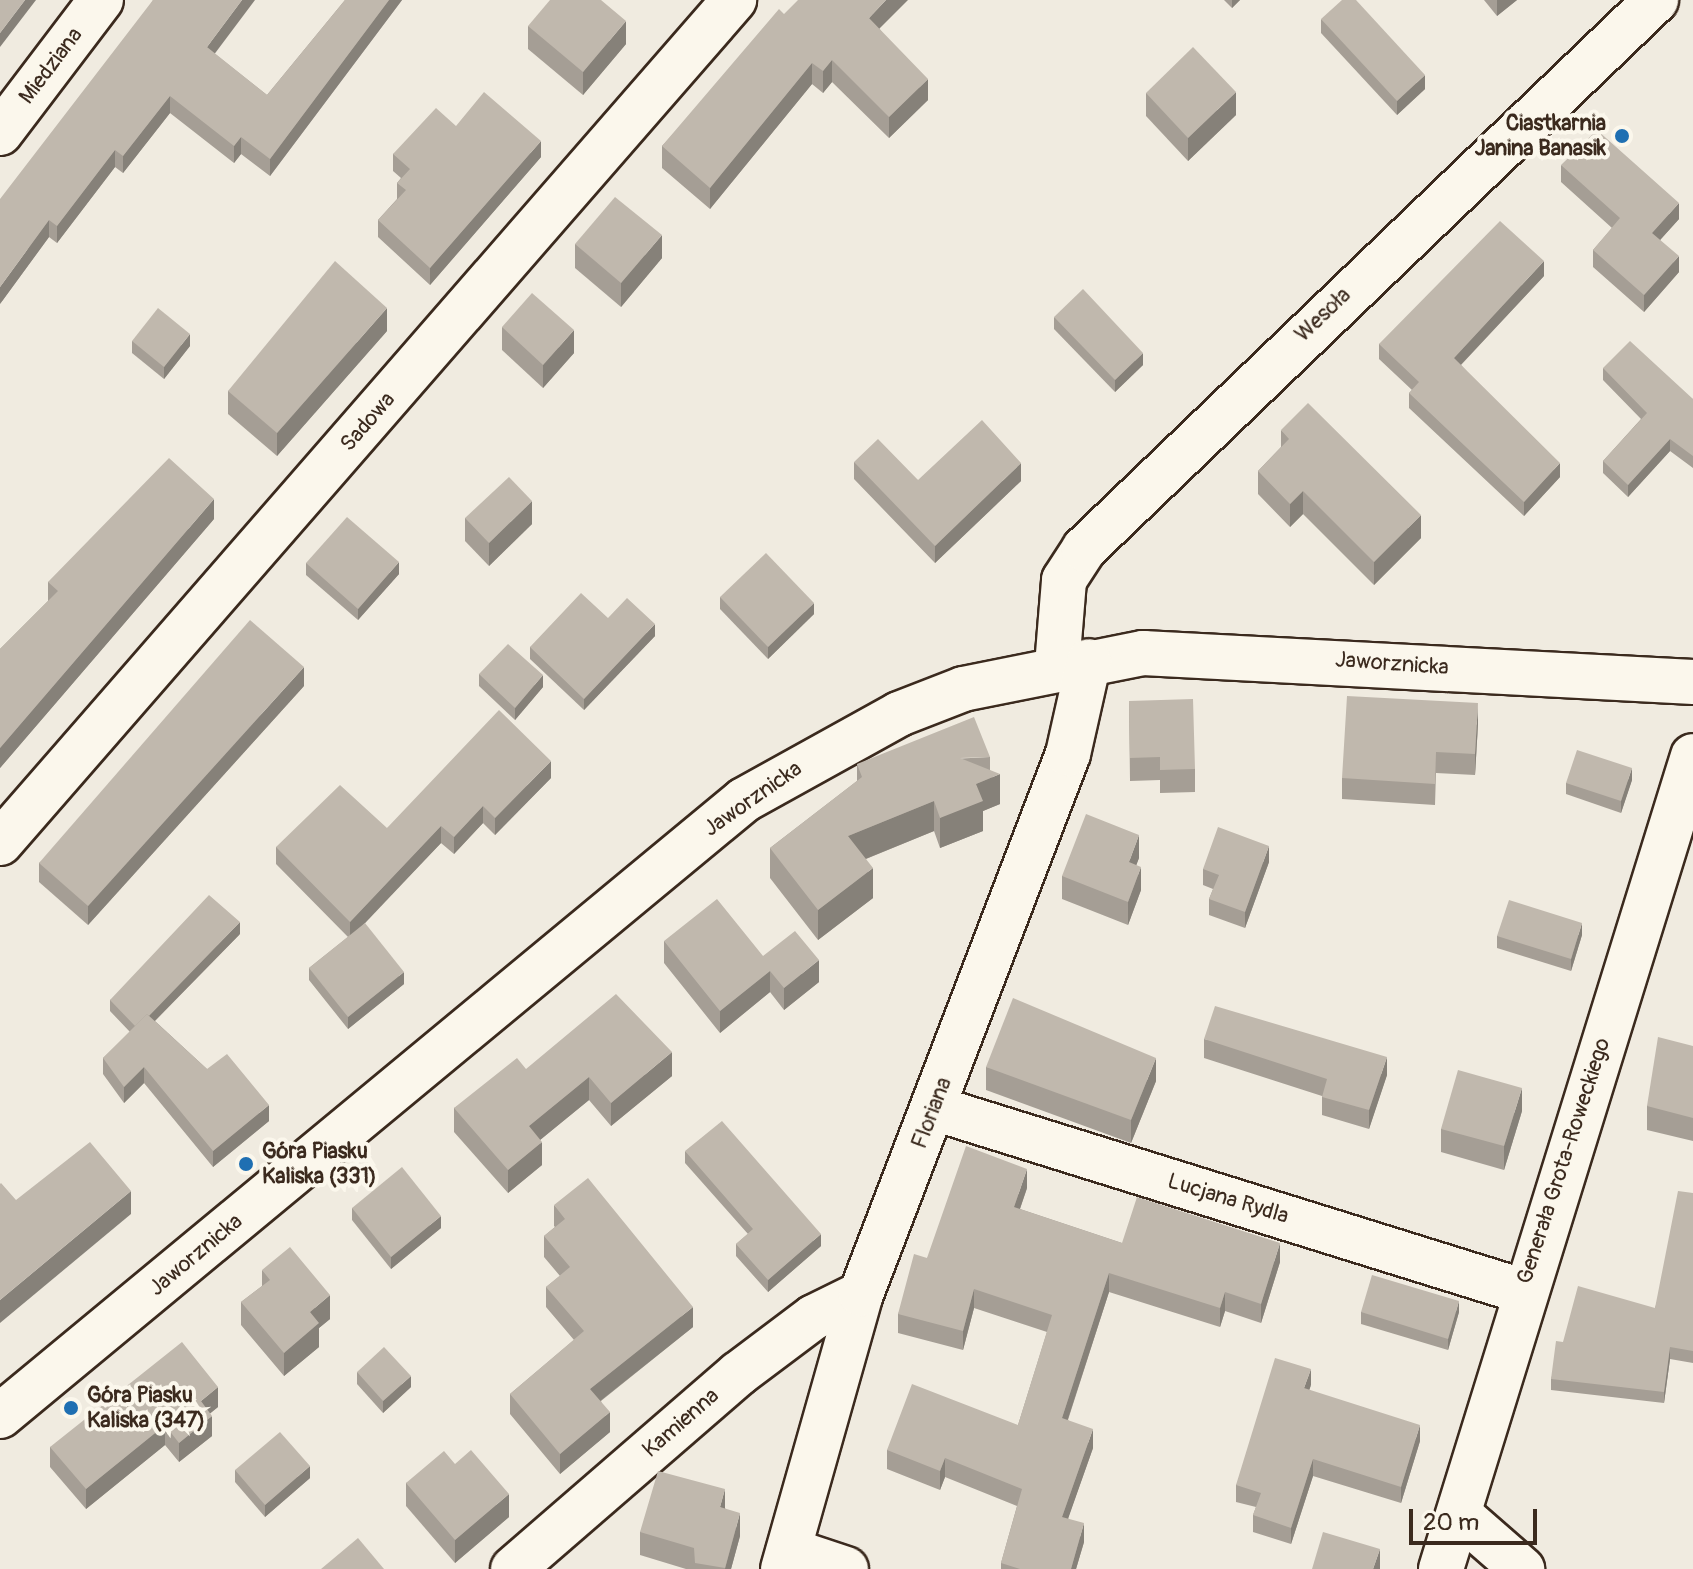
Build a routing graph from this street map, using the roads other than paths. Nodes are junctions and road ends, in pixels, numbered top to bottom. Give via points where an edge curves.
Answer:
1 (101, 0) edge
2 (734, 0) edge
3 (1656, 0) edge
4 (0, 133) edge
5 (1073, 663) junction
6 (1693, 682) edge
7 (1693, 756) edge
8 (0, 843) edge
9 (934, 1108) junction
10 (1522, 1291) junction
11 (861, 1294) junction
12 (0, 1416) edge
13 (1459, 1514) junction
14 (786, 1560) edge
15 (513, 1569) edge
16 (846, 1569) edge
17 (1441, 1569) edge
18 (1522, 1569) edge

1 - 4 street, Miedziana
2 - 8 street, Sadowa
3 - 5 street, Wesoła via 1103,527 1064,580
5 - 6 street, Jaworznicka via 1182,652
5 - 9 street, Floriana via 1068,754
5 - 12 street, Jaworznicka via 899,714 744,800
7 - 10 street, Generała Grota-Roweckiego
9 - 10 street, Lucjana Rydla
9 - 11 street, Floriana
10 - 13 street, Generała Grota-Roweckiego
11 - 14 street, Floriana
11 - 15 street, Kamienna via 814,1317 738,1374
13 - 17 street, Generała Grota-Roweckiego
13 - 18 street
14 - 16 street

